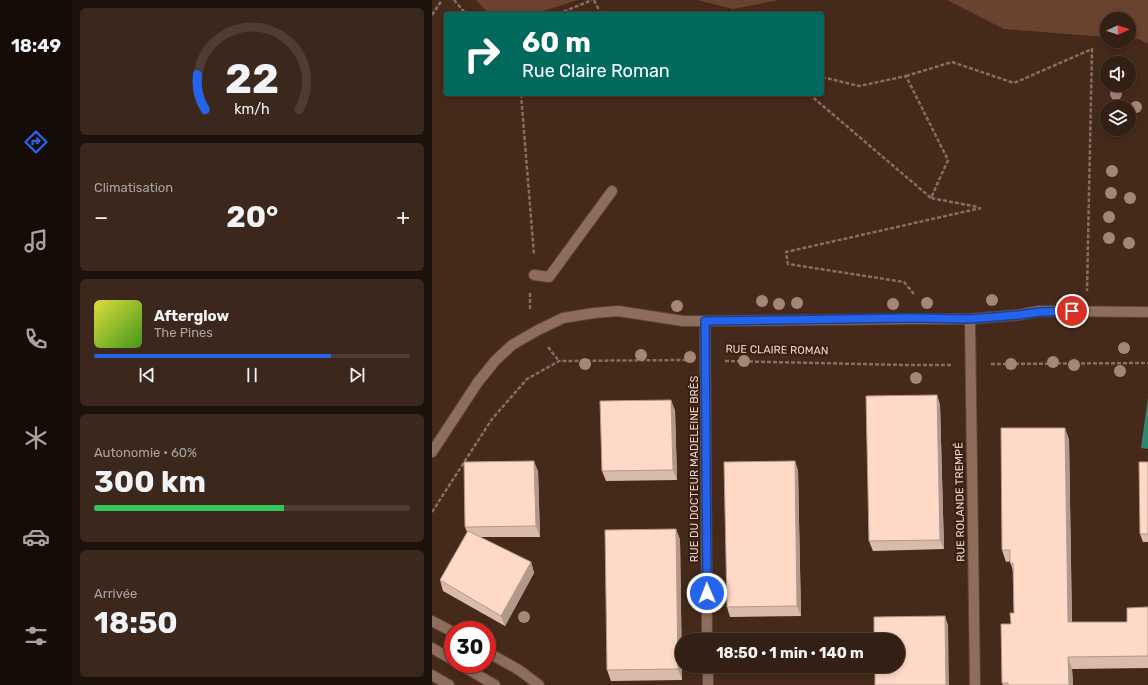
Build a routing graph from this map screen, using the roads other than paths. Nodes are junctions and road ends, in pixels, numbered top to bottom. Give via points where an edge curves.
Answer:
1 (612, 191) dead end
2 (534, 275) road end
3 (1148, 312) edge
4 (970, 319) junction
5 (705, 321) junction
6 (432, 452) edge
7 (432, 621) edge
8 (444, 627) edge
9 (707, 633) edge
10 (432, 648) edge
11 (444, 655) edge
12 (496, 657) edge
13 (475, 673) edge
14 (708, 673) edge
15 (432, 675) edge
16 (449, 685) edge
17 (495, 685) edge
18 (539, 685) edge
19 (708, 685) edge
20 (975, 685) edge

1 - 2 street via 549,277
3 - 4 street via 1039,312
4 - 5 street
4 - 20 street, RUE ROLANDE TREMPÉ
5 - 6 street via 683,321 618,311 563,318 512,345 495,361 478,382
5 - 9 street, RUE DU DOCTEUR MADELEINE BRÈS
7 - 8 street
10 - 11 street
12 - 18 street
13 - 17 street
14 - 19 street
15 - 16 street

